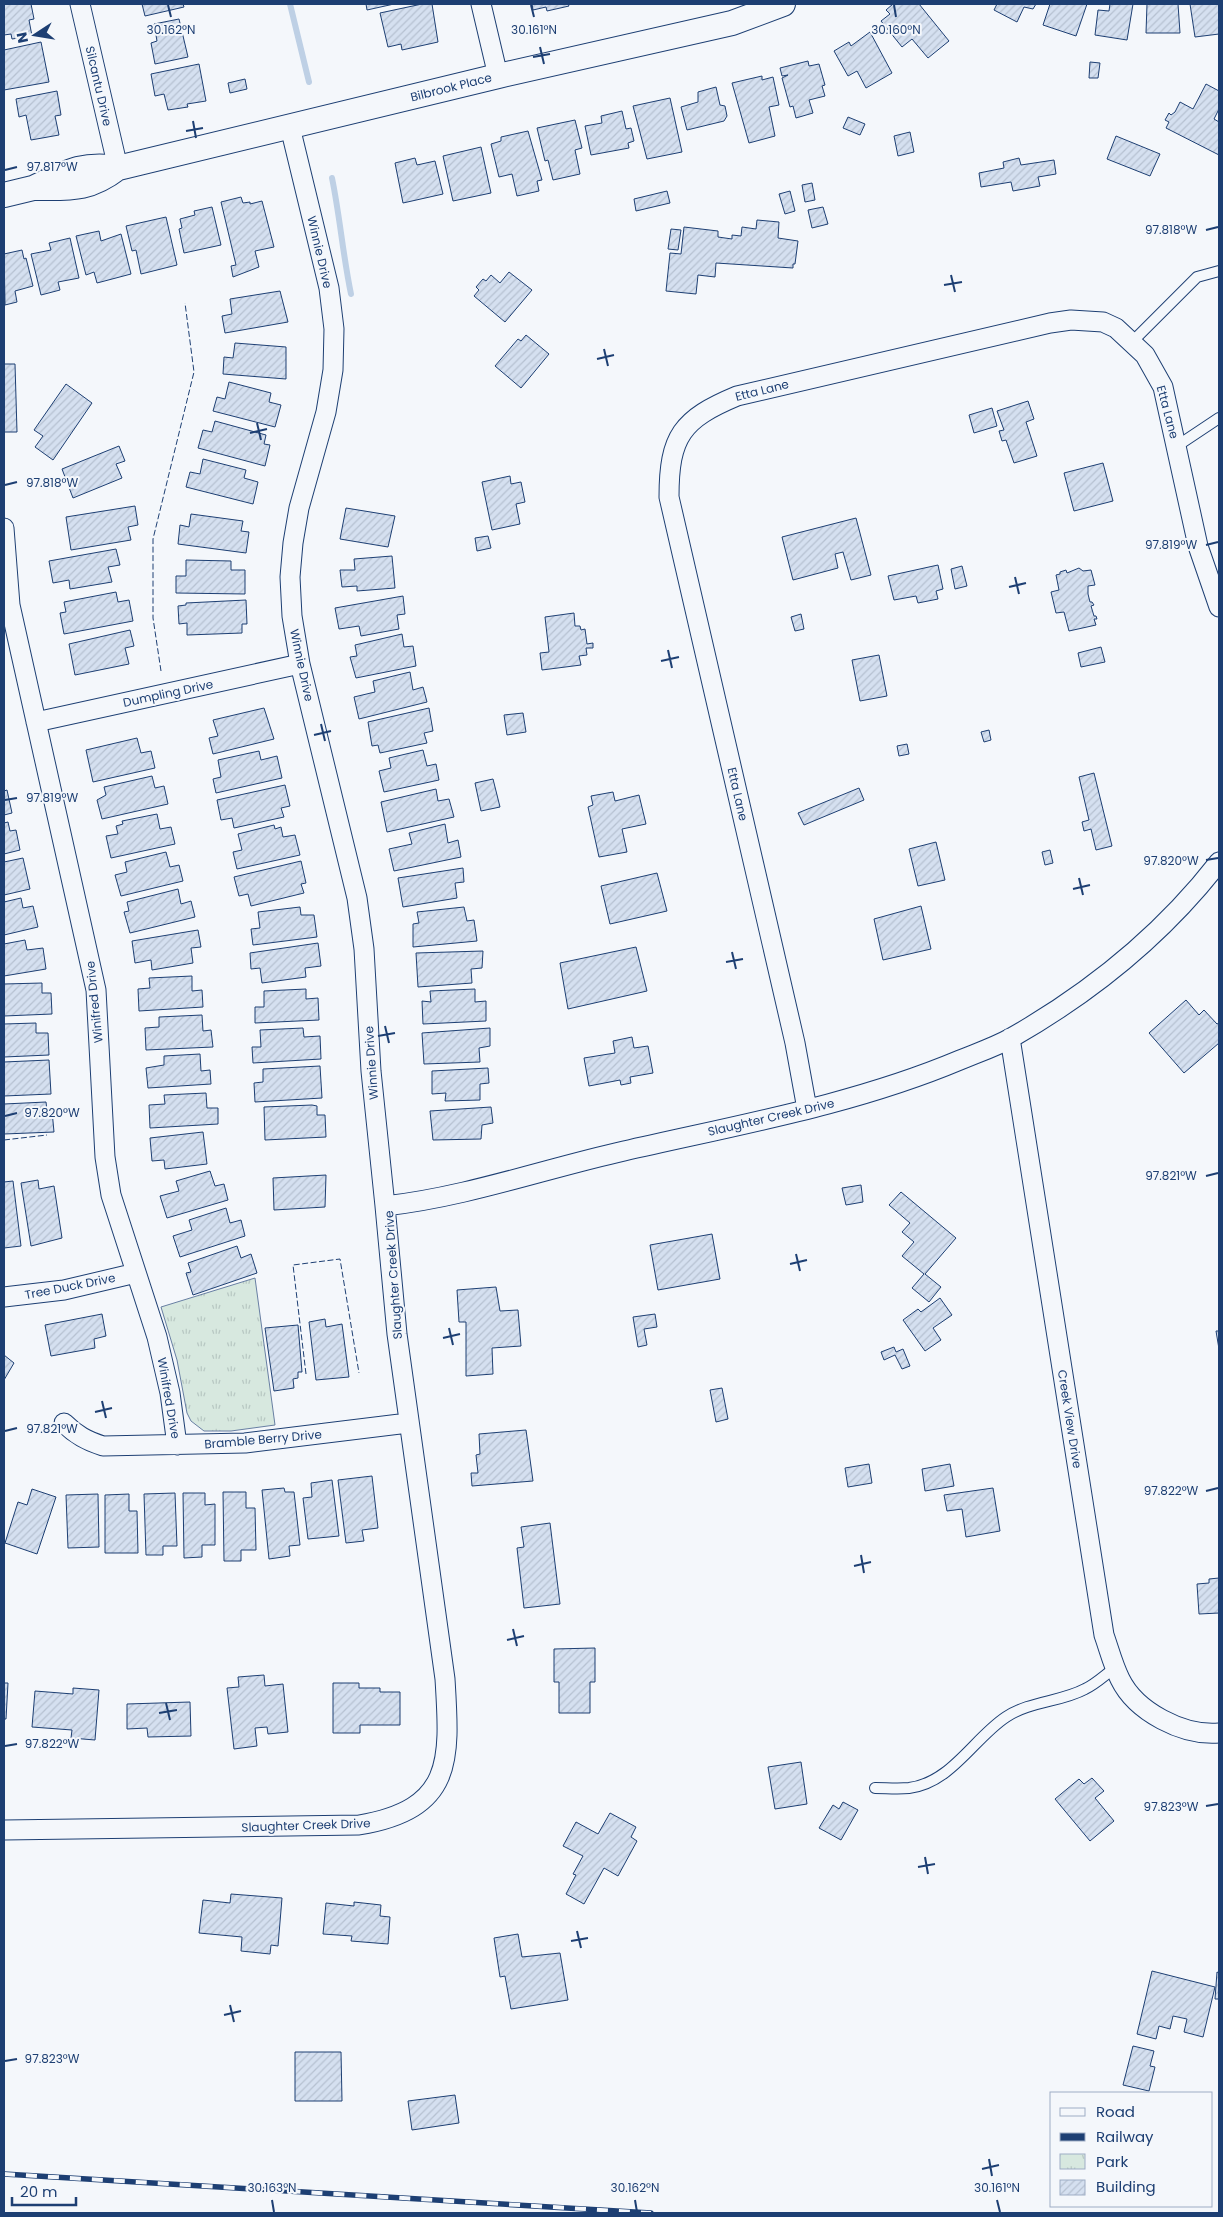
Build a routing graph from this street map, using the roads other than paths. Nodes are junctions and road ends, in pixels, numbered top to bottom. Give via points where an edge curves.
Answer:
1 (80, 4) edge
2 (481, 4) edge
3 (783, 4) edge
4 (498, 76) junction
5 (290, 126) junction
6 (118, 168) junction
7 (4, 195) edge
8 (1219, 271) edge
9 (1132, 342) junction
10 (1219, 418) edge
11 (1177, 446) junction
12 (4, 528) edge
13 (1219, 607) edge
14 (300, 664) junction
15 (36, 722) junction
16 (1219, 862) edge
17 (1010, 1038) junction
18 (807, 1109) junction
19 (385, 1206) junction
20 (136, 1273) junction
21 (4, 1297) edge
22 (64, 1423) dead end
23 (408, 1423) junction
24 (177, 1445) junction
25 (1116, 1667) junction
26 (1219, 1733) edge
27 (875, 1788) dead end
28 (4, 1830) edge

1 - 6 street, Silcantu Drive
2 - 4 street
3 - 4 street, Bilbrook Place via 732,23
4 - 5 street, Bilbrook Place
5 - 6 street, Bilbrook Place
5 - 14 street, Winnie Drive via 329,288 334,329 333,370 326,412 293,543 290,577 292,616
6 - 7 street, Bilbrook Place via 96,165 70,171 33,188
8 - 9 lane via 1197,277
9 - 11 street, Etta Lane via 1145,356 1163,387
9 - 18 street, Etta Lane via 1103,322 1071,320 1050,323 737,396 706,409 689,422 677,442 669,468 669,497 795,1043
10 - 11 lane
11 - 13 street, Etta Lane via 1198,546
12 - 15 street, Winifred Drive via 10,605
14 - 15 street, Dumpling Drive
14 - 19 street, Winnie Drive via 357,898
15 - 20 street, Winifred Drive via 91,959 110,1195
16 - 17 street, Slaughter Creek Drive via 1154,935 1094,984
17 - 18 street, Slaughter Creek Drive via 921,1076 872,1093
17 - 25 street, Creek View Drive via 1104,1635
18 - 19 street, Slaughter Creek Drive via 600,1156 451,1195
19 - 23 street, Slaughter Creek Drive
20 - 21 street, Tree Duck Drive via 64,1290
20 - 24 street, Winifred Drive via 157,1337
22 - 24 street, Bramble Berry Drive via 88,1442 103,1446
23 - 24 street, Bramble Berry Drive via 245,1443
23 - 28 street, Slaughter Creek Drive via 445,1679 448,1730 442,1775 424,1800 397,1816 359,1826
25 - 26 street, Creek View Drive via 1121,1680 1146,1710 1174,1725 1207,1734
25 - 27 lane via 1086,1689 1006,1716 943,1773 922,1785

